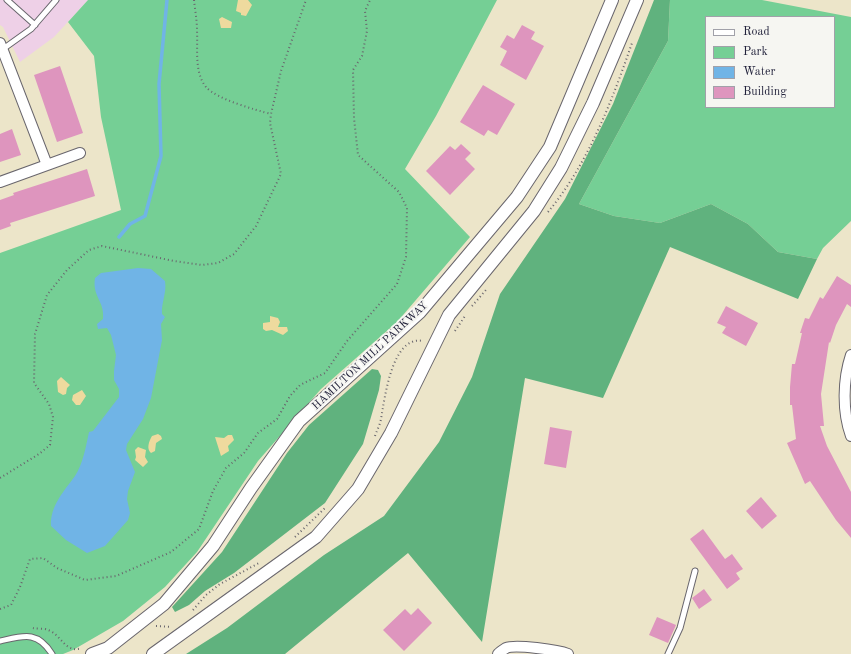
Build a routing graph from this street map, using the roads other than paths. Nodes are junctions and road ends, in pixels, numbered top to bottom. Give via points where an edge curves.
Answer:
1 (7, 0) edge
2 (56, 0) edge
3 (612, 0) edge
4 (636, 0) edge
5 (35, 25) junction
6 (1, 48) edge
7 (80, 153) dead end
8 (47, 165) junction
9 (0, 182) edge
10 (851, 355) edge
11 (851, 436) edge
12 (695, 571) dead end
13 (0, 641) edge
14 (89, 650) edge
15 (52, 654) edge
16 (153, 654) edge
17 (498, 654) edge
18 (568, 654) edge
19 (668, 654) edge

1 - 5 lane
2 - 5 lane
3 - 14 street, HAMILTON MILL PARKWAY via 550,147 517,197 420,312 299,422 212,546 164,604 108,648
4 - 16 street via 594,103 561,168 534,211 449,315 391,433 358,489 316,538
5 - 6 lane
6 - 8 street
7 - 8 street
8 - 9 street
10 - 11 street via 845,375
12 - 19 lane via 680,628
13 - 15 lane via 28,635 46,644
17 - 18 street via 506,648 531,648

